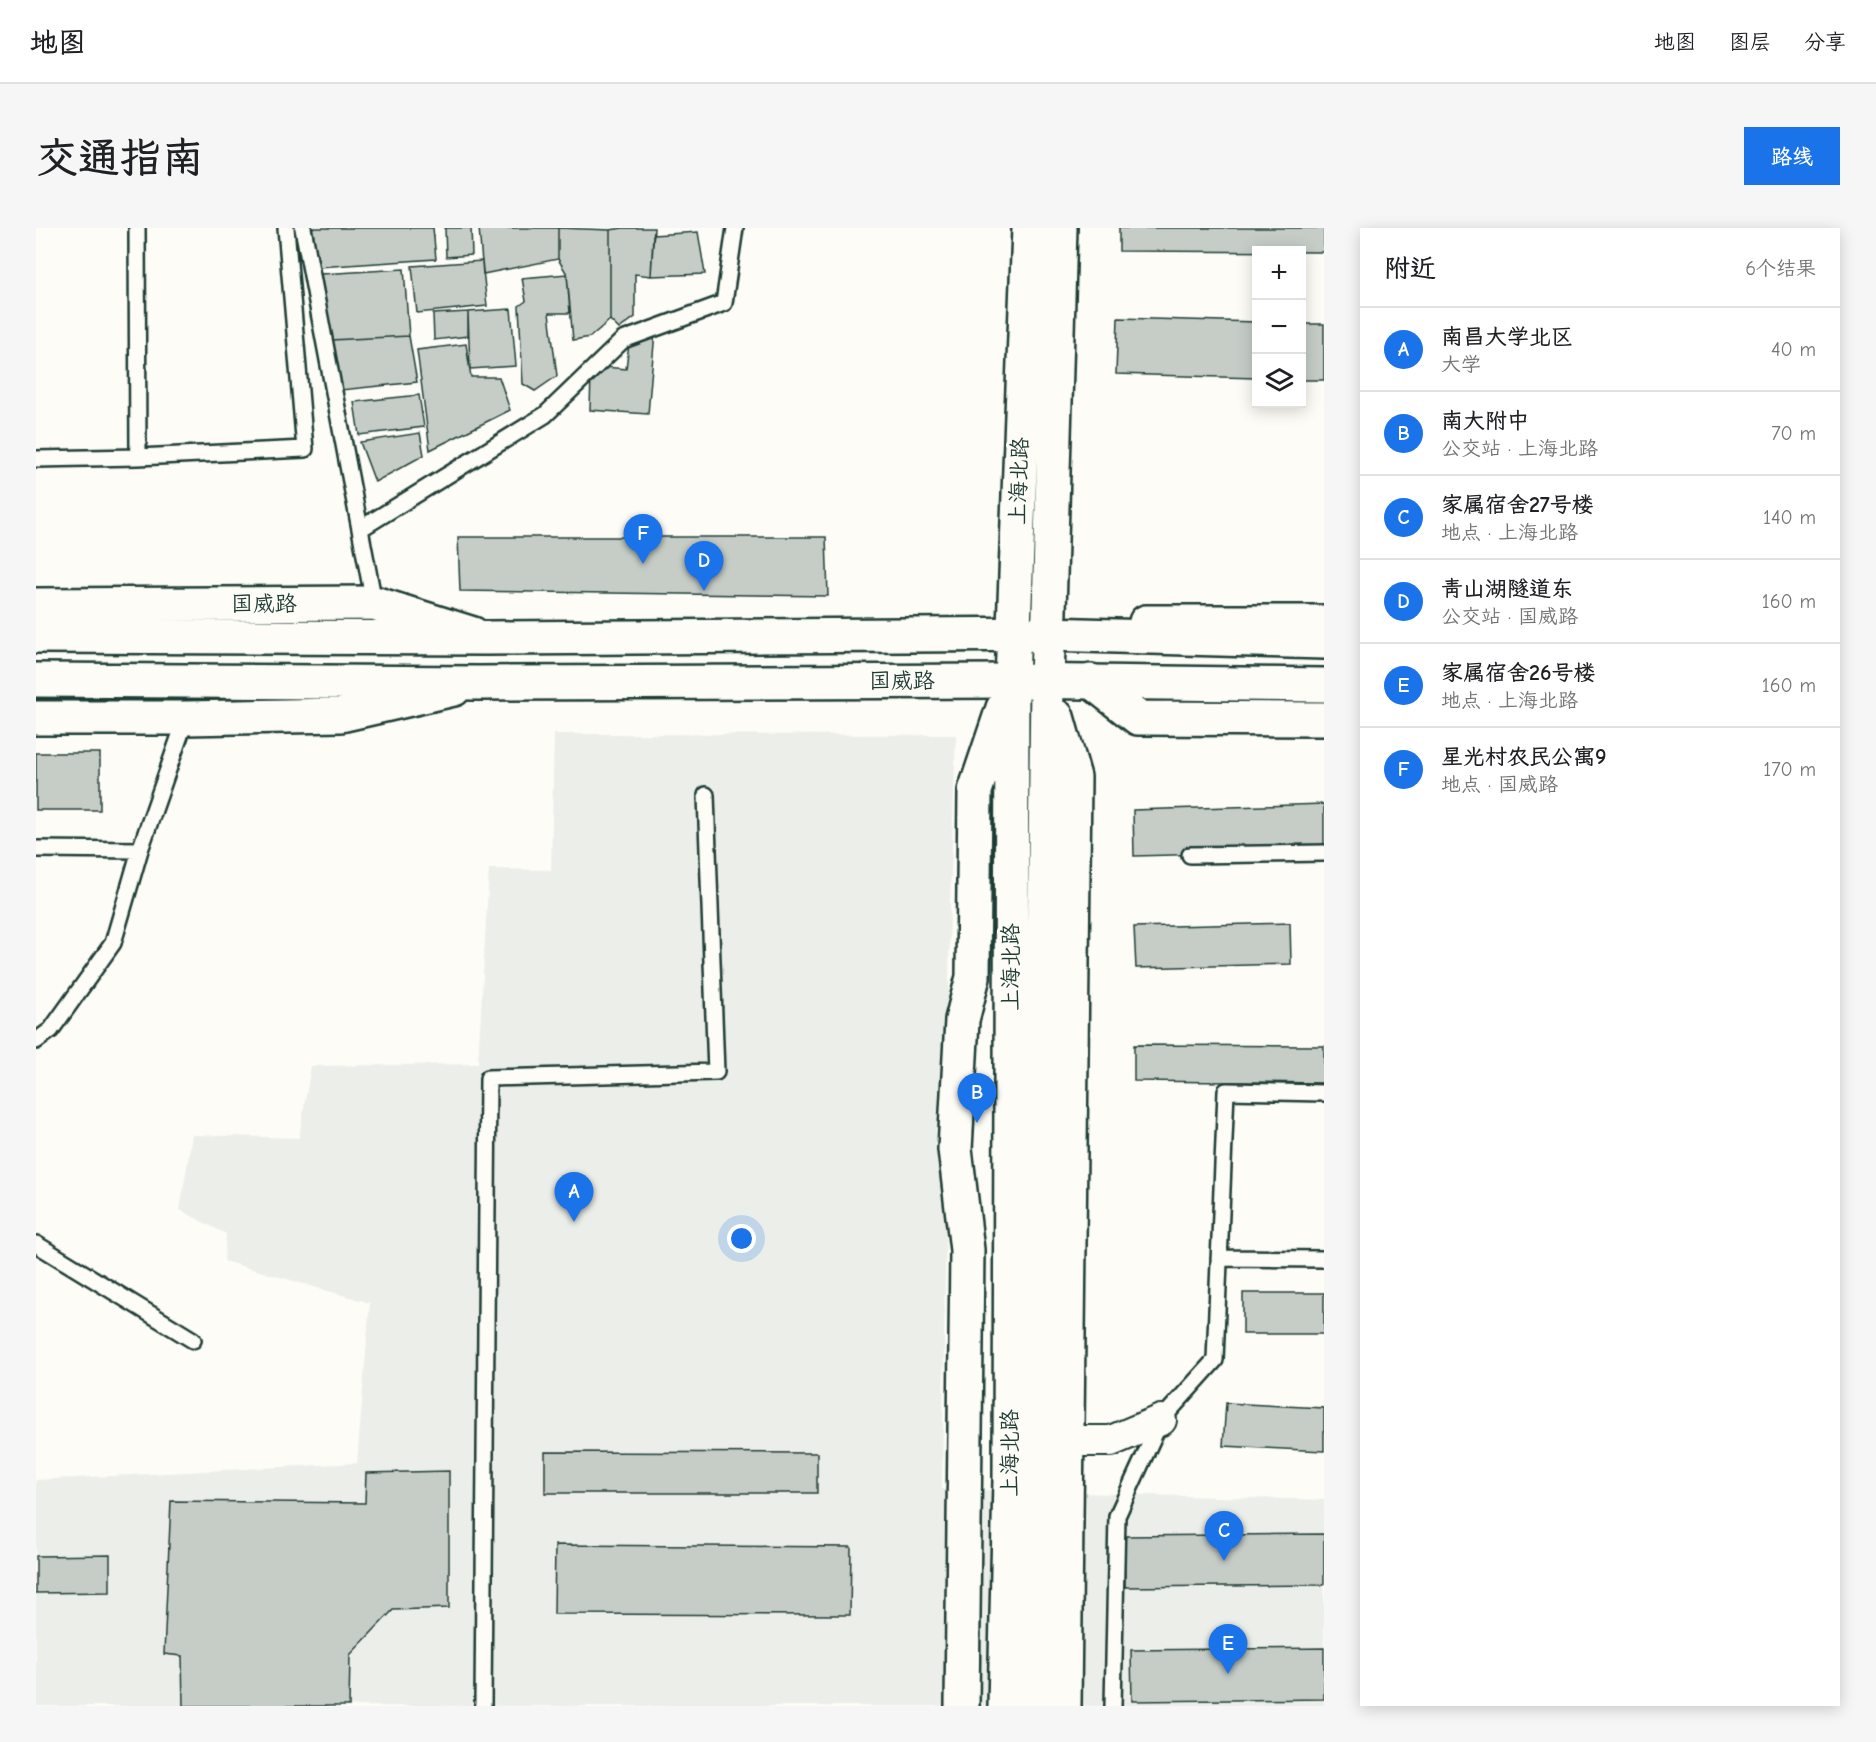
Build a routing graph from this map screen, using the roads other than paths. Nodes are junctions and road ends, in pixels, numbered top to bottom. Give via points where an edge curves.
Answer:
1 (137, 228) edge
2 (286, 228) edge
3 (303, 228) edge
4 (735, 228) edge
5 (1029, 228) edge
6 (1060, 228) edge
7 (138, 457) junction
8 (36, 459) edge
9 (360, 529) junction
10 (374, 603) junction
11 (36, 605) edge
12 (1324, 622) edge
13 (1013, 634) junction
14 (1048, 634) junction
15 (1093, 635) junction
16 (36, 636) edge
17 (486, 639) junction
18 (1324, 642) edge
19 (36, 680) edge
20 (1012, 681) junction
21 (1047, 681) junction
22 (1091, 681) junction
23 (479, 683) junction
24 (1324, 685) edge
25 (36, 718) edge
26 (186, 718) junction
27 (1324, 719) edge
28 (706, 795) dead end
29 (36, 849) edge
30 (140, 850) junction
31 (1324, 854) edge
32 (1190, 855) dead end
33 (36, 1041) edge
34 (1324, 1093) edge
35 (36, 1244) edge
36 (1219, 1257) junction
37 (1324, 1259) edge
38 (193, 1340) dead end
39 (1161, 1420) junction
40 (1052, 1441) junction
41 (483, 1706) edge
42 (962, 1706) edge
43 (1005, 1706) edge
44 (1036, 1706) edge
45 (1064, 1706) edge
46 (1113, 1706) edge

1 - 7 lane
2 - 7 lane via 305,449
3 - 9 lane
4 - 9 lane via 724,303 623,340 545,416
5 - 13 main road, 上海北路
6 - 14 main road, 上海北路
7 - 8 lane
9 - 10 lane
10 - 11 main road, 国威路
10 - 17 main road, 国威路
12 - 15 main road via 1149,622
13 - 14 main road, 国威路
13 - 17 main road, 国威路
13 - 20 main road, 上海北路
14 - 15 main road, 国威路
14 - 21 main road, 上海北路
15 - 18 main road, 国威路
16 - 17 main road, 国威路
19 - 23 main road, 国威路
20 - 21 main road, 国威路
20 - 23 main road, 国威路
20 - 42 main road via 975,791 973,977 962,1020 955,1149 967,1250
20 - 43 main road, 上海北路 via 1010,1479
21 - 22 main road, 国威路
21 - 40 main road, 上海北路
22 - 24 main road, 国威路
22 - 27 main road via 1138,718
23 - 26 main road, 国威路 via 341,715
25 - 26 main road, 国威路
26 - 30 lane
28 - 41 lane via 716,1072 488,1078
29 - 30 lane
30 - 33 lane via 114,943 51,1030
31 - 32 lane
34 - 36 lane via 1226,1091
35 - 38 lane
36 - 37 lane
36 - 39 lane via 1215,1360
39 - 40 street via 1111,1441
39 - 46 lane via 1117,1516
40 - 44 main road, 上海北路
40 - 45 main road

